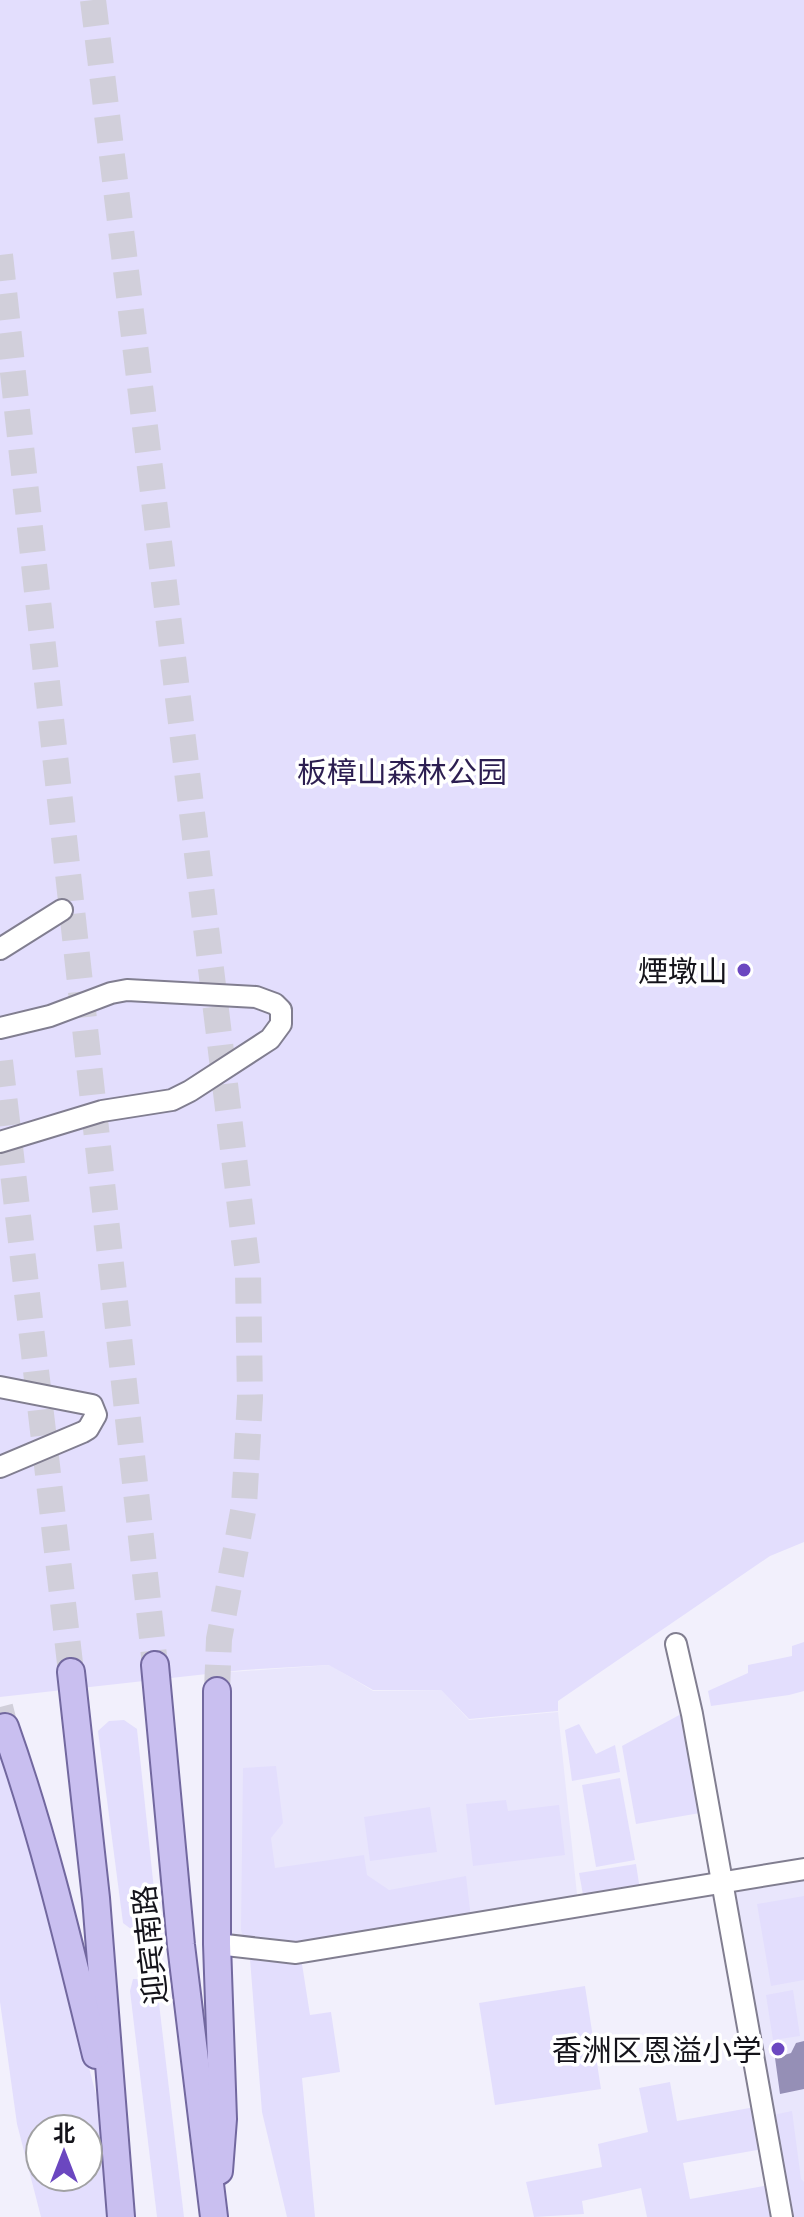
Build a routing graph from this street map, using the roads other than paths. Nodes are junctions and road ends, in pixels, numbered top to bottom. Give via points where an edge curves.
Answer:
1 (62, 910) dead end
2 (0, 949) edge
3 (0, 1028) edge
4 (0, 1142) edge
5 (0, 1387) edge
6 (0, 1467) edge
7 (676, 1644) dead end
8 (155, 1665) tunnel mouth
9 (71, 1672) tunnel mouth
10 (217, 1691) tunnel mouth
11 (5, 1727) dead end
12 (804, 1869) edge
13 (722, 1880) junction
14 (217, 1944) junction
15 (113, 2125) junction
16 (213, 2215) edge
17 (121, 2217) edge
18 (782, 2217) edge

1 - 2 street
3 - 4 street via 127,990 256,997 275,1004 282,1016 270,1039 172,1100 75,1118
5 - 6 street via 92,1405 96,1415 83,1432
7 - 13 street
8 - 16 main road, 迎宾南路
9 - 15 main road via 96,1898
10 - 14 main road
11 - 15 main road via 50,1870
12 - 13 street
13 - 14 street via 296,1953
13 - 18 street
14 - 16 main road via 223,2119
15 - 17 main road

